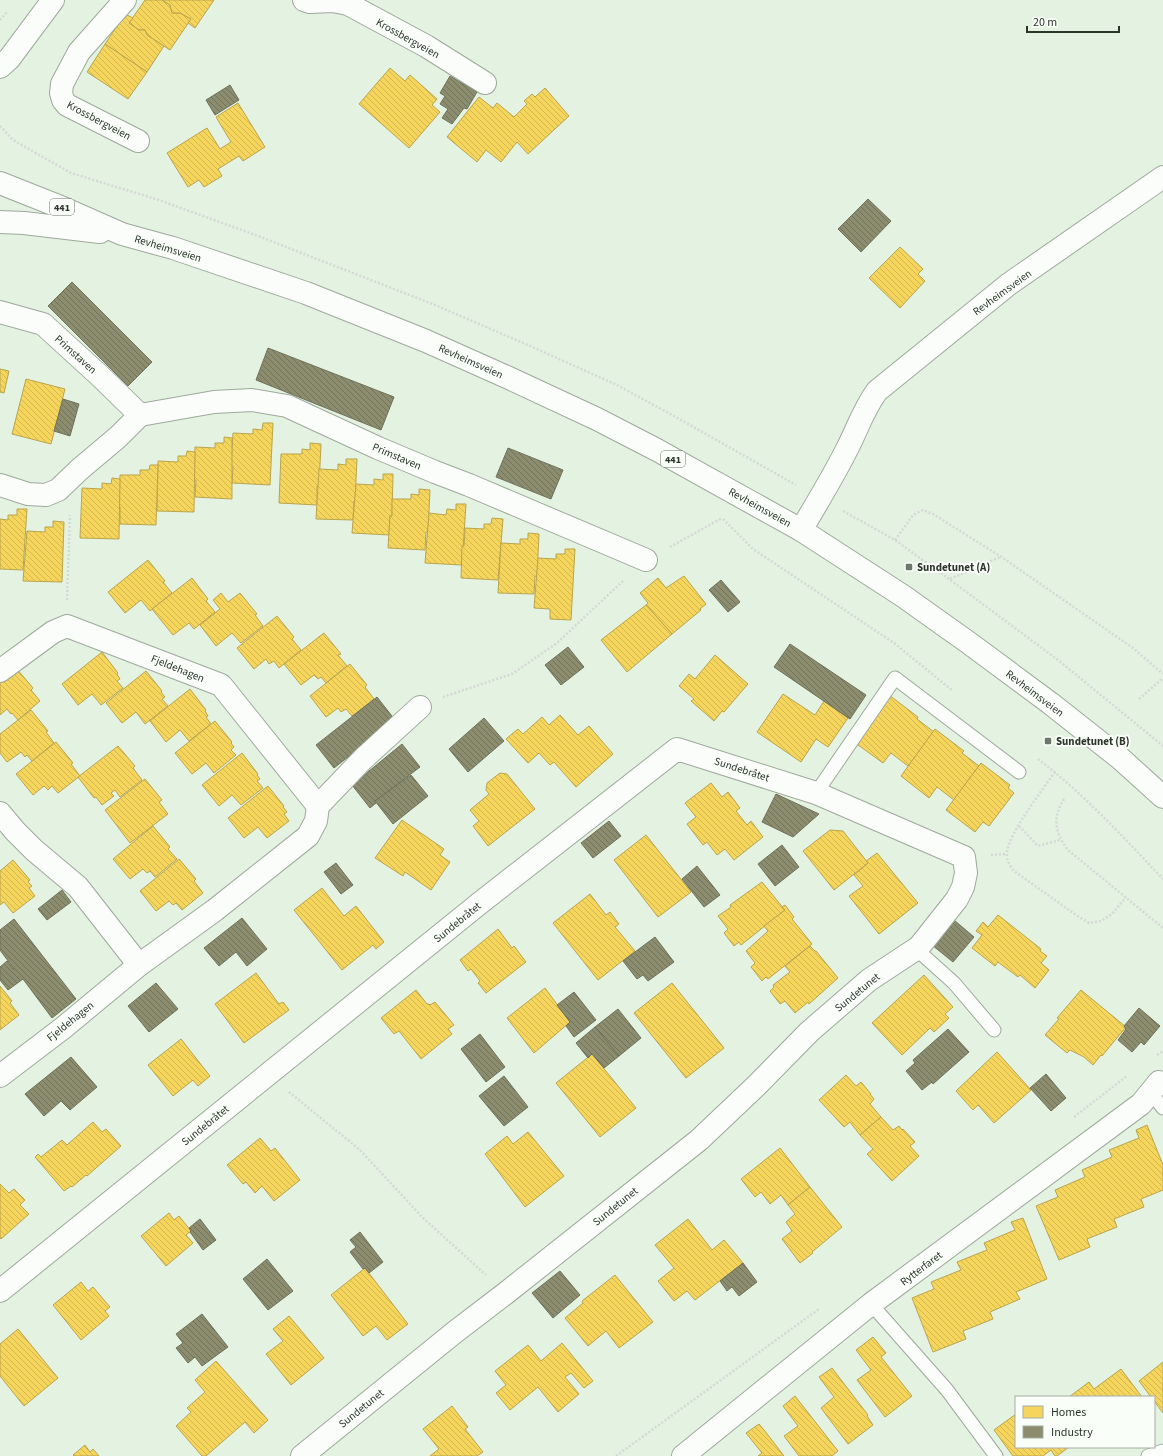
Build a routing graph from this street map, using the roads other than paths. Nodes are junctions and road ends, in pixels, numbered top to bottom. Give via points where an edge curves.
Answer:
1 (53, 0) edge
2 (125, 0) edge
3 (304, 0) edge
4 (3, 60) edge
5 (0, 81) edge
6 (485, 83) dead end
7 (138, 141) dead end
8 (1163, 177) edge
9 (0, 183) edge
10 (0, 222) edge
11 (122, 234) junction
12 (0, 312) edge
13 (140, 415) junction
14 (0, 484) edge
15 (801, 530) junction
16 (646, 560) road end
17 (0, 671) edge
18 (420, 707) road end
19 (1019, 772) dead end
20 (816, 793) junction
21 (1163, 796) edge
22 (318, 806) junction
23 (0, 813) edge
24 (964, 857) joint
25 (919, 947) junction
26 (139, 965) junction
27 (994, 1030) dead end
28 (0, 1076) edge
29 (1157, 1094) edge
30 (0, 1291) edge
31 (872, 1304) junction
32 (1163, 1451) edge
33 (302, 1456) edge
34 (683, 1456) edge
35 (996, 1456) edge
36 (1148, 1456) edge

1 - 4 street
2 - 7 street, Krossbergveien via 79,52 62,84 61,92 67,105
3 - 6 street, Krossbergveien via 348,4 426,46
4 - 5 street
8 - 15 street, Revheimsveien via 1009,284 877,391 867,404 848,448
9 - 11 street, Revheimsveien / 441
10 - 11 street, Revheimsveien / 441
11 - 15 street, Revheimsveien / 441 via 306,293 426,341 596,419
12 - 13 street, Primstaven via 43,324
13 - 14 street via 58,490 46,495 28,494
13 - 16 street, Primstaven via 214,402 252,400 286,406 399,457
15 - 21 street, Revheimsveien / 441 via 903,596 975,648 1121,759
17 - 22 street, Fjeldehagen via 54,632 67,626 221,685
18 - 22 street via 363,759
19 - 20 lane via 894,678
20 - 24 street, Sundebråtet
20 - 30 street, Sundebråtet via 677,749 480,903
22 - 26 street, Fjeldehagen via 316,821 308,836 215,910
23 - 26 street via 34,850 78,887
24 - 25 street, Sundetunet via 966,873 960,893
25 - 27 lane via 924,956 954,982
25 - 33 street, Sundetunet via 869,980 809,1032 699,1140
26 - 28 street, Fjeldehagen
29 - 31 street, Rytterfaret
31 - 34 street, Rytterfaret
31 - 35 lane via 947,1390
32 - 36 lane

